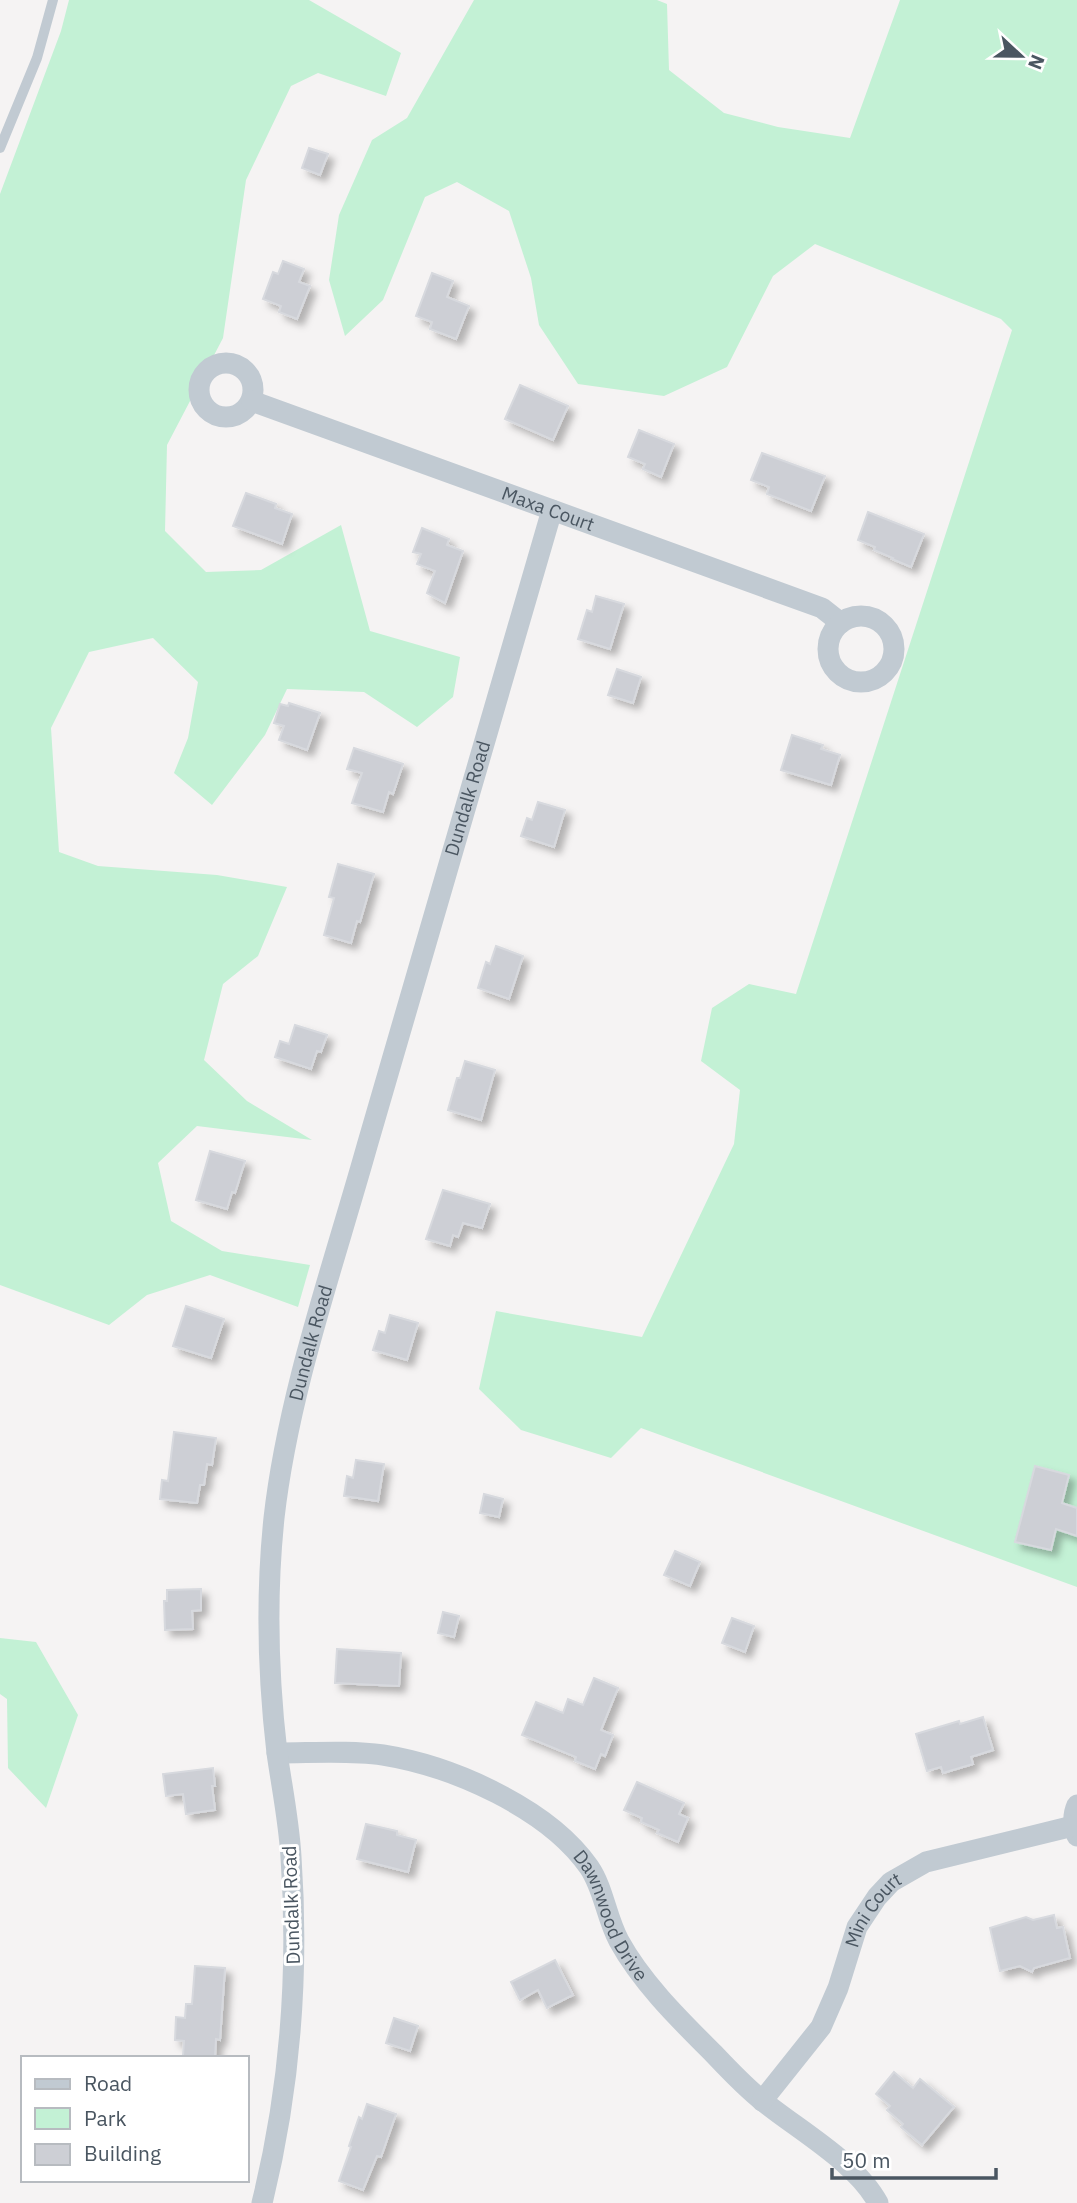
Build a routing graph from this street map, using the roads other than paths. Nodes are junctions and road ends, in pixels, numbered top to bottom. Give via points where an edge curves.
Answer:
1 (53, 0) edge
2 (0, 148) edge
3 (252, 401) dead end
4 (552, 510) junction
5 (841, 623) dead end
6 (277, 1753) junction
7 (1076, 1822) edge
8 (762, 2101) junction
9 (262, 2203) edge
10 (878, 2203) edge

1 - 2 lane via 37,58
3 - 4 street, Maxa Court
4 - 5 street, Maxa Court via 822,608
4 - 6 street, Dundalk Road via 297,1393 273,1543 270,1648
6 - 8 street, Dawnwood Drive via 356,1752 432,1766 489,1789 538,1819 580,1855 591,1871 627,1955 699,2040
6 - 9 street, Dundalk Road via 291,1852 294,1992 281,2109
7 - 8 street, Mini Court via 926,1863 891,1882 857,1927 821,2027
8 - 10 street, Dawnwood Drive via 857,2172

